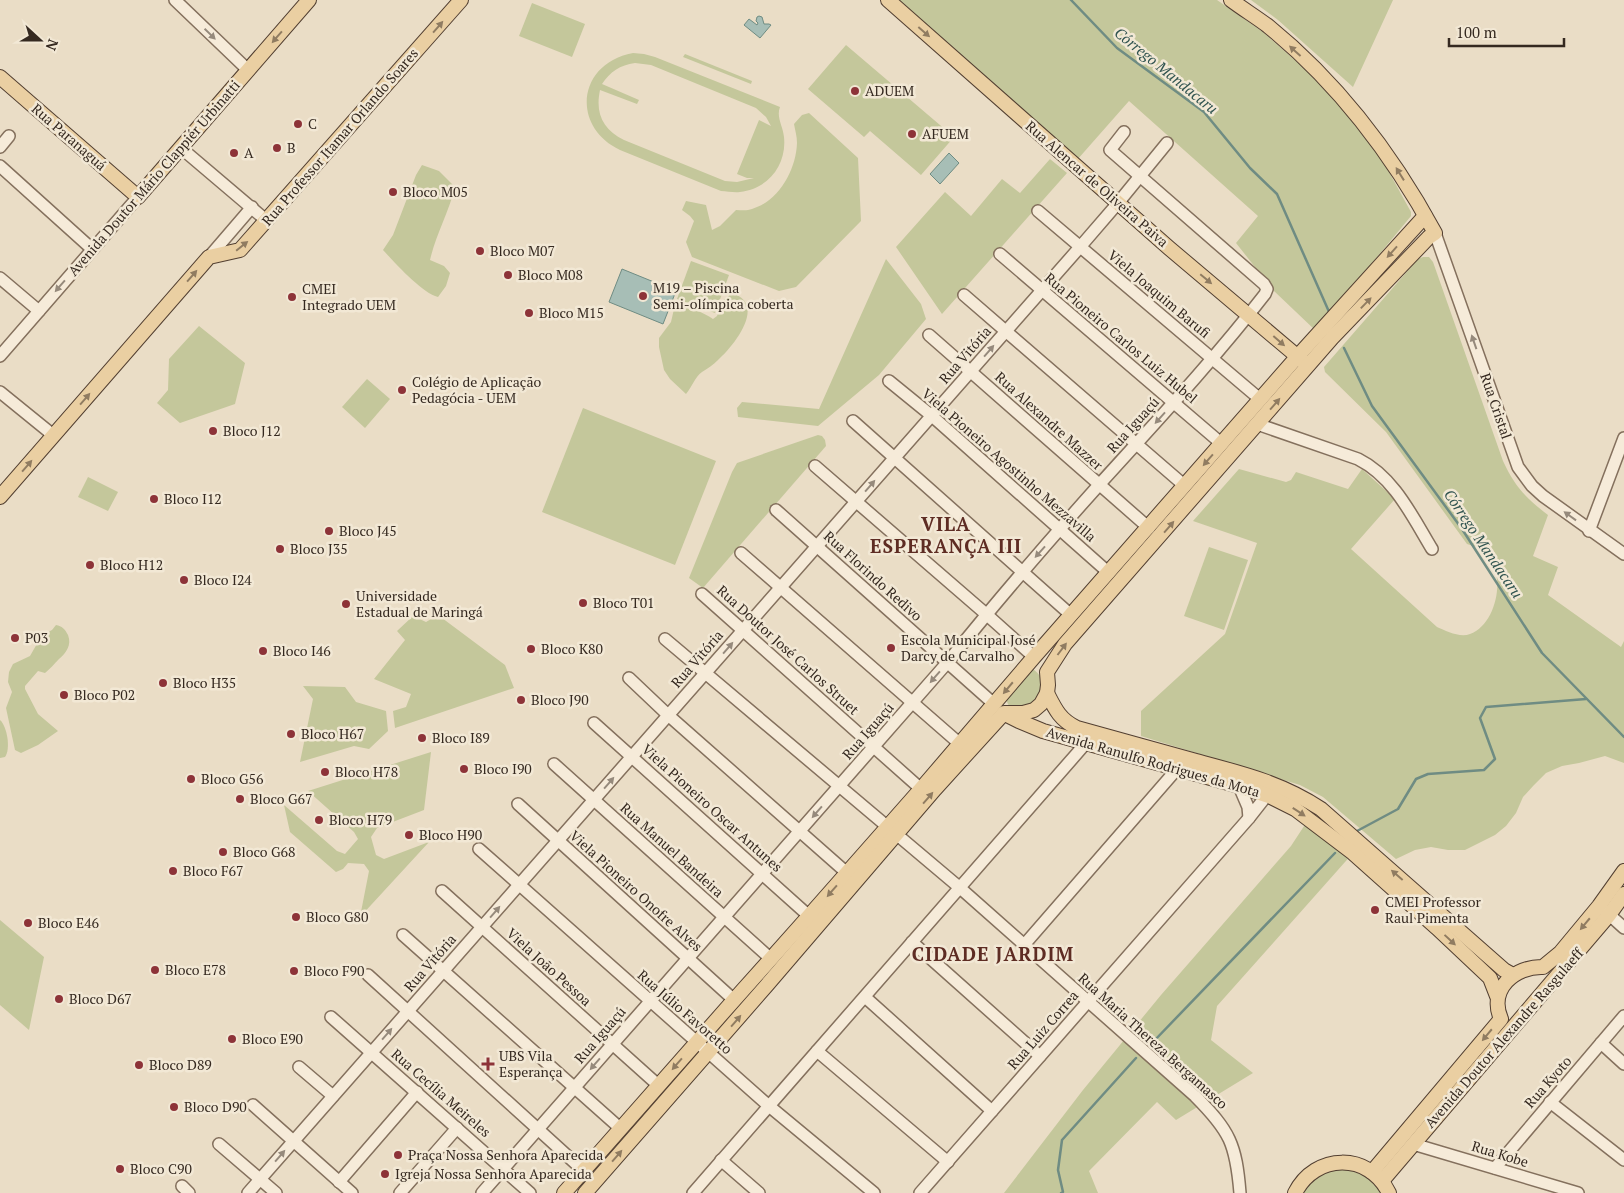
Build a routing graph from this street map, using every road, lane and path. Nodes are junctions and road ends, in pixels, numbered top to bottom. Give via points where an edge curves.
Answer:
1 (175, 0) edge
2 (309, 0) edge
3 (461, 0) edge
4 (888, 0) edge
5 (1231, 0) edge
6 (248, 70) junction
7 (0, 77) edge
8 (1124, 132) dead end
9 (9, 136) dead end
10 (1167, 143) dead end
11 (0, 147) edge
12 (181, 148) junction
13 (0, 166) edge
14 (1140, 176) junction
15 (138, 197) junction
16 (1118, 203) junction
17 (252, 207) junction
18 (1038, 211) dead end
19 (1425, 216) junction
20 (267, 221) junction
21 (1435, 233) junction
22 (1080, 247) junction
23 (92, 249) junction
24 (1000, 254) dead end
25 (209, 257) junction
26 (0, 278) edge
27 (1042, 291) junction
28 (964, 295) dead end
29 (39, 311) junction
30 (1249, 315) junction
31 (1007, 331) junction
32 (929, 335) dead end
33 (0, 356) edge
34 (1212, 359) junction
35 (1303, 362) junction
36 (971, 371) junction
37 (889, 381) dead end
38 (0, 392) edge
39 (1260, 400) junction
40 (1174, 402) junction
41 (932, 416) junction
42 (854, 422) dead end
43 (1257, 424) junction
44 (53, 435) junction
45 (1624, 438) edge
46 (1136, 444) junction
47 (1222, 444) junction
48 (894, 458) junction
49 (814, 466) dead end
50 (1098, 486) junction
51 (1185, 486) junction
52 (0, 497) edge
53 (856, 502) junction
54 (776, 510) dead end
55 (1148, 528) junction
56 (1061, 529) junction
57 (1589, 530) junction
58 (817, 546) junction
59 (1432, 549) dead end
60 (741, 553) dead end
61 (1624, 554) edge
62 (1022, 572) junction
63 (1109, 573) junction
64 (781, 586) junction
65 (702, 594) dead end
66 (986, 614) junction
67 (1071, 615) junction
68 (743, 630) junction
69 (666, 639) dead end
70 (1034, 657) junction
71 (948, 663) junction
72 (706, 672) junction
73 (1048, 672) junction
74 (629, 678) dead end
75 (1047, 694) junction
76 (913, 702) junction
77 (999, 708) junction
78 (668, 715) junction
79 (594, 723) dead end
80 (1086, 743) junction
81 (960, 744) junction
82 (874, 747) junction
83 (632, 756) junction
84 (554, 764) dead end
85 (1177, 769) junction
86 (840, 786) junction
87 (1239, 786) junction
88 (921, 788) junction
89 (1272, 790) junction
90 (594, 800) junction
91 (518, 804) dead end
92 (1249, 818) junction
93 (891, 831) junction
94 (799, 832) junction
95 (558, 840) junction
96 (478, 850) dead end
97 (1624, 871) edge
98 (847, 873) junction
99 (762, 874) junction
100 (519, 885) junction
101 (959, 888) junction
102 (442, 891) dead end
103 (1624, 894) edge
104 (1604, 911) junction
105 (809, 916) junction
106 (724, 917) junction
107 (482, 927) junction
108 (1624, 928) edge
109 (403, 935) dead end
110 (912, 942) junction
111 (1024, 945) junction
112 (688, 958) junction
113 (771, 959) junction
114 (1543, 967) junction
115 (443, 971) junction
116 (368, 975) dead end
117 (1513, 975) junction
118 (1551, 983) junction
119 (1498, 996) junction
120 (865, 997) junction
121 (734, 1000) junction
122 (650, 1001) junction
123 (1088, 1001) junction
124 (408, 1011) junction
125 (1624, 1016) edge
126 (331, 1017) dead end
127 (1500, 1019) junction
128 (1514, 1026) junction
129 (697, 1042) junction
130 (1601, 1043) junction
131 (613, 1044) junction
132 (817, 1051) junction
133 (372, 1052) junction
134 (708, 1052) junction
135 (1040, 1056) junction
136 (1624, 1064) edge
137 (298, 1067) dead end
138 (658, 1085) junction
139 (574, 1088) junction
140 (417, 1092) junction
141 (332, 1096) junction
142 (1550, 1102) junction
143 (253, 1105) dead end
144 (769, 1106) junction
145 (992, 1111) junction
146 (457, 1128) junction
147 (538, 1129) junction
148 (621, 1129) junction
149 (294, 1141) junction
150 (219, 1144) dead end
151 (1413, 1144) junction
152 (721, 1160) junction
153 (1624, 1160) edge
154 (948, 1162) junction
155 (504, 1168) junction
156 (1495, 1168) junction
157 (584, 1171) junction
158 (260, 1179) junction
159 (339, 1182) junction
160 (1381, 1182) edge
161 (248, 1193) edge
162 (276, 1193) edge
163 (352, 1193) edge
164 (400, 1193) edge
165 (482, 1193) edge
166 (530, 1193) edge
167 (564, 1193) edge
168 (585, 1193) edge
169 (693, 1193) edge
170 (759, 1193) edge
171 (874, 1193) edge
172 (920, 1193) edge
173 (1240, 1193) edge
174 (1295, 1193) edge
175 (1578, 1193) edge

1 -> 6 street
2 -> 6 main road, Avenida Doutor Mário Clappiér Urbinatti
20 -> 3 main road, Rua Professor Itamar Orlando Soares
4 -> 16 main road, Rua Alencar de Oliveira Paiva
19 -> 5 main road, Rua Cristal via 1389,157 1360,118 1314,68 1268,26
6 - 12 main road, Avenida Doutor Mário Clappiér Urbinatti
7 - 15 main road, Rua Paranaguá
8 - 14 street via 1110,150
9 - 11 street
10 - 14 street, Rua Vitória
12 - 15 main road, Avenida Doutor Mário Clappiér Urbinatti
12 - 17 street
13 - 23 street
14 - 16 street, Rua Vitória
14 - 30 street, Rua Iguaçú via 1264,284 1266,294
15 - 23 street, Avenida Doutor Mário Clappiér Urbinatti
16 - 22 street, Rua Vitória
16 -> 30 main road, Rua Alencar de Oliveira Paiva
17 - 20 street
17 - 25 street, Rua Professor Itamar Orlando Soares
18 - 22 street, Viela Joaquim Barufi
19 - 21 main road, Rua Cristal
19 -> 35 main road
25 -> 20 main road, Rua Professor Itamar Orlando Soares via 240,250
35 -> 21 main road via 1346,324
57 -> 21 street, Rua Cristal via 1543,496 1518,467
22 - 27 street, Rua Vitória
22 - 34 street, Viela Joaquim Barufi
23 -> 29 street, Avenida Doutor Mário Clappiér Urbinatti
24 - 27 street, Rua Pioneiro Carlos Luiz Hubel
44 -> 25 main road, Rua Professor Itamar Orlando Soares
26 - 29 street
27 - 31 street, Rua Vitória
27 - 40 street, Rua Pioneiro Carlos Luiz Hubel
28 - 31 street
29 - 33 street, Avenida Doutor Mário Clappiér Urbinatti
30 - 34 street, Rua Iguaçú
30 -> 35 main road, Rua Alencar de Oliveira Paiva
36 -> 31 street, Rua Vitória
31 - 46 street
32 - 36 street, Rua Alexandre Mazzer
34 - 39 street, Viela Joaquim Barufi
34 - 40 street, Rua Iguaçú
35 - 39 main road
43 -> 35 main road
36 - 41 street, Rua Vitória
36 - 50 street, Rua Alexandre Mazzer
37 - 41 street, Viela Pioneiro Agostinho Mezzavilla
38 - 44 street
39 - 47 main road
40 -> 46 street, Rua Iguaçú
40 - 47 street, Rua Pioneiro Carlos Luiz Hubel
41 - 48 street, Rua Vitória
41 - 56 street, Viela Pioneiro Agostinho Mezzavilla
42 - 48 street
43 - 59 street via 1372,466 1401,497
73 -> 43 main road via 1065,644
52 -> 44 main road, Rua Professor Itamar Orlando Soares
45 - 57 street
46 - 50 street, Rua Iguaçú
46 - 51 street
47 -> 51 main road
53 -> 48 street, Rua Vitória
48 - 62 street
49 - 53 street
50 - 55 street, Rua Alexandre Mazzer
50 - 56 street, Rua Iguaçú
51 - 55 main road
53 - 58 street, Rua Vitória
53 - 66 street
54 - 58 street, Rua Florindo Redivo
55 - 63 main road
56 -> 62 street, Rua Iguaçú
56 - 63 street, Viela Pioneiro Agostinho Mezzavilla
57 - 61 street, Rua Cristal
58 - 64 street, Rua Vitória
58 - 71 street, Rua Florindo Redivo
60 - 64 street
62 - 66 street, Rua Iguaçú
62 - 67 street
63 - 67 main road
64 - 68 street, Rua Vitória
64 - 76 street
65 - 68 street, Rua Doutor José Carlos Struet
66 - 70 street
66 - 71 street, Rua Iguaçú
67 - 70 main road
72 -> 68 street, Rua Vitória
68 - 82 street, Rua Doutor José Carlos Struet
69 - 72 street, Rua Maria Thereza Bergamasco
70 - 73 main road
70 -> 77 main road
71 -> 76 street, Rua Iguaçú
71 - 77 street, Rua Florindo Redivo
72 - 78 street, Rua Vitória
72 - 86 street, Rua Maria Thereza Bergamasco
73 - 75 main road
74 - 78 street
75 - 77 main road via 1034,710 1023,713
75 - 89 main road, Avenida Ranulfo Rodrigues da Mota via 1067,724
76 - 81 street
76 - 82 street, Rua Iguaçú
77 - 80 main road, Avenida Ranulfo Rodrigues da Mota via 1019,721
77 - 81 main road
93 -> 77 main road
78 - 83 street, Rua Vitória
78 - 94 street
79 - 83 street, Viela Pioneiro Oscar Antunes
80 - 85 main road, Avenida Ranulfo Rodrigues da Mota
80 - 101 street
81 - 88 main road
82 - 86 street, Rua Iguaçú
82 - 88 street, Rua Doutor José Carlos Struet
90 -> 83 street, Rua Vitória
83 - 99 street, Viela Pioneiro Oscar Antunes
84 - 90 street, Rua Manuel Bandeira
85 - 87 main road, Avenida Ranulfo Rodrigues da Mota
85 - 111 street
86 - 93 street, Rua Maria Thereza Bergamasco
86 -> 94 street, Rua Iguaçú
87 - 89 main road, Avenida Ranulfo Rodrigues da Mota
87 - 92 street
88 - 93 main road
89 - 92 street, Rua Luiz Correa
117 -> 89 main road, Avenida Ranulfo Rodrigues da Mota via 1321,810 1303,798
89 -> 119 main road, Avenida Ranulfo Rodrigues da Mota via 1360,859 1437,928 1490,978
90 - 95 street, Rua Vitória
90 - 106 street, Rua Manuel Bandeira
91 - 95 street, Viela Pioneiro Onofre Alves
92 - 123 street, Rua Luiz Correa
93 - 98 main road
93 - 101 street, Rua Maria Thereza Bergamasco
134 -> 93 main road
94 - 98 street
94 - 99 street, Rua Iguaçú
95 - 100 street, Rua Vitória
95 - 112 street, Viela Pioneiro Onofre Alves
96 - 100 street, Rua Júlio Favoretto
97 - 104 main road, Avenida Doutor Alexandre Rasgulaeff
98 -> 105 main road
99 - 105 street, Viela Pioneiro Oscar Antunes
99 - 106 street, Rua Iguaçú
107 -> 100 street, Rua Vitória
100 - 122 street, Rua Júlio Favoretto
101 - 110 street
101 - 111 street, Rua Maria Thereza Bergamasco
102 - 107 street, Viela João Pessoa
103 - 104 main road, Avenida Doutor Alexandre Rasgulaeff
104 - 108 street
104 -> 114 main road, Avenida Doutor Alexandre Rasgulaeff
104 - 118 main road, Avenida Doutor Alexandre Rasgulaeff
105 - 113 main road
106 - 112 street, Rua Iguaçú
106 - 113 street, Rua Manuel Bandeira
107 - 115 street, Rua Vitória
107 - 131 street, Viela João Pessoa
109 - 115 street
110 - 120 street
110 - 135 street
111 - 123 street, Rua Maria Thereza Bergamasco
112 - 121 street, Viela Pioneiro Onofre Alves
112 - 122 street, Rua Iguaçú
113 - 121 main road
114 - 117 main road, Avenida Doutor Alexandre Rasgulaeff via 1532,967
114 - 118 main road via 1550,974
115 - 124 street, Rua Vitória
115 - 139 street
116 - 124 street
117 - 119 main road
118 - 128 main road, Avenida Doutor Alexandre Rasgulaeff
119 - 127 main road, Avenida Doutor Alexandre Rasgulaeff
120 - 132 street
120 - 145 street
121 - 129 main road
122 - 129 street, Rua Júlio Favoretto
122 - 131 street, Rua Iguaçú
123 - 135 street, Rua Luiz Correa
123 - 173 street, Rua Maria Thereza Bergamasco via 1222,1124 1234,1150
133 -> 124 street, Rua Vitória
124 - 147 street
125 - 130 street, Rua Kyoto
126 - 133 street, Rua Cecília Meireles
127 - 128 main road
127 -> 160 main road, Avenida Doutor Alexandre Rasgulaeff
128 - 151 main road, Avenida Doutor Alexandre Rasgulaeff
129 - 134 street, Rua Júlio Favoretto
129 -> 138 main road
130 - 136 street
130 - 142 street, Rua Kyoto
131 - 138 street, Viela João Pessoa
131 -> 139 street, Rua Iguaçú
132 - 144 street
132 - 154 street
133 - 140 street, Rua Cecília Meireles
133 - 141 street, Rua Vitória
134 - 144 street, Rua Júlio Favoretto
168 -> 134 main road
135 - 145 street, Rua Luiz Correa
137 - 141 street
138 - 148 main road
139 - 147 street, Rua Iguaçú
139 - 148 street
140 - 146 street, Rua Cecília Meireles
140 - 159 street
141 - 149 street, Rua Vitória
142 - 153 street
142 - 156 street, Rua Kyoto
143 - 149 street
144 - 152 street
144 - 171 street, Rua Júlio Favoretto
145 - 154 street, Rua Luiz Correa
146 - 155 street, Rua Cecília Meireles
146 - 164 street
147 - 155 street, Rua Iguaçú
147 - 157 street
148 - 157 main road
158 -> 149 street, Rua Vitória
149 - 159 street
150 - 158 street
151 - 156 street, Rua Kobe
151 - 160 main road, Avenida Doutor Alexandre Rasgulaeff
152 - 169 street
152 - 170 street
154 - 172 street, Rua Luiz Correa
155 - 165 street, Rua Iguaçú
155 - 166 street, Rua Cecília Meireles
156 - 175 street, Rua Kobe
157 - 167 main road
158 - 161 street, Rua Vitória
158 - 162 street
159 - 163 street
160 - 174 main road via 1364,1167 1345,1163 1327,1165 1310,1173

